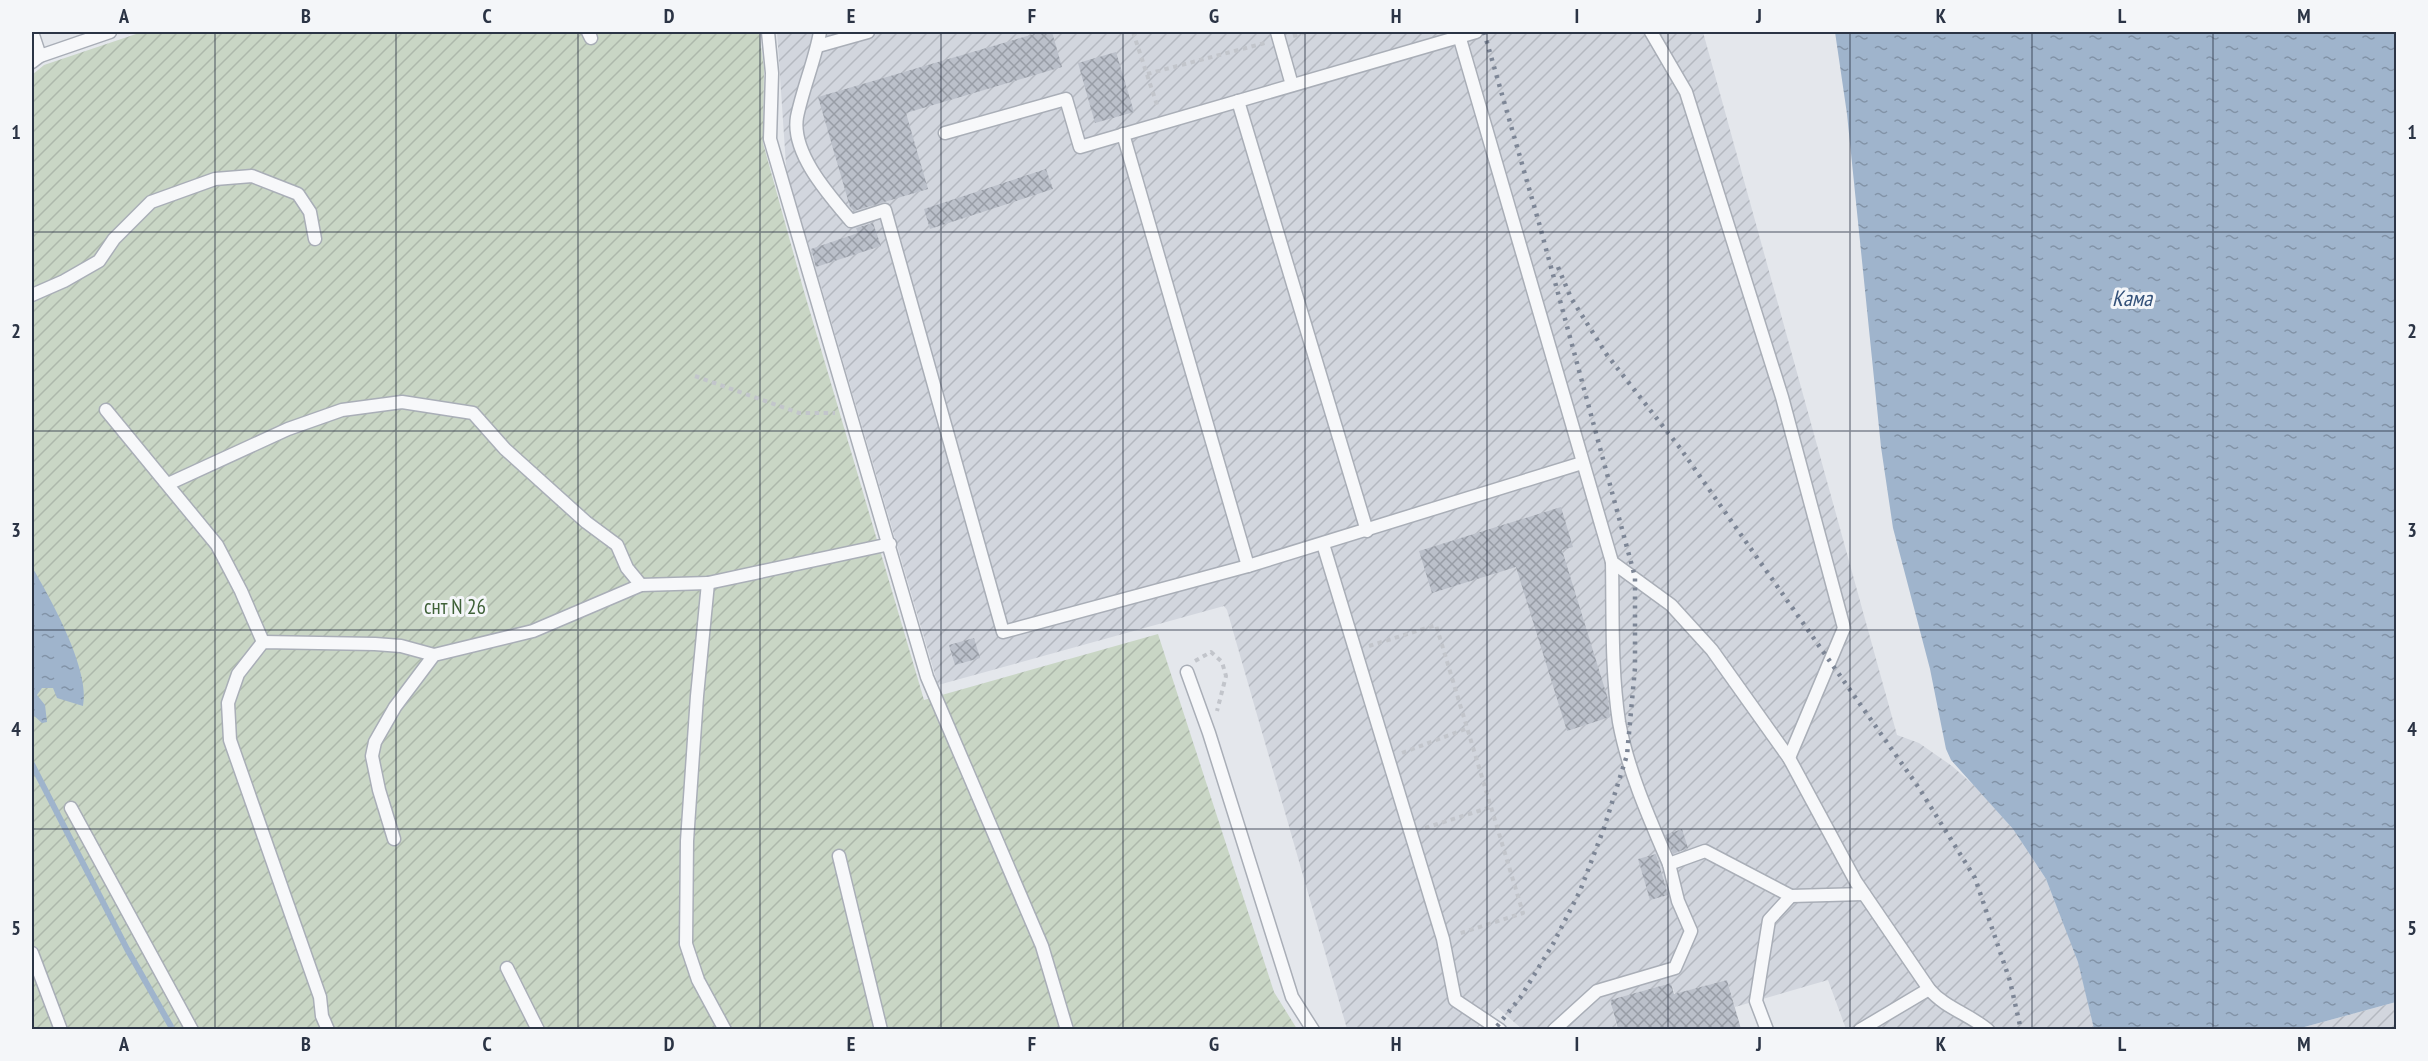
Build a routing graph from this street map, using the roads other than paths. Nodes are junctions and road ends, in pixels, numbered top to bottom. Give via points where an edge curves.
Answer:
1 (33, 32) edge
2 (110, 32) edge
3 (768, 32) edge
4 (820, 32) edge
5 (868, 32) edge
6 (1476, 32) edge
7 (1651, 32) edge
8 (1459, 34) edge
9 (1278, 36) edge
10 (818, 46) junction
11 (36, 59) edge
12 (1292, 86) junction
13 (1238, 101) junction
14 (945, 133) dead end
15 (1123, 134) junction
16 (315, 239) dead end
17 (32, 295) edge
18 (106, 410) dead end
19 (1582, 463) junction
20 (168, 484) junction
21 (1367, 531) junction
22 (890, 544) junction
23 (1323, 544) junction
24 (1612, 562) junction
25 (1248, 566) junction
26 (708, 583) junction
27 (641, 585) junction
28 (263, 642) junction
29 (434, 655) junction
30 (1187, 672) road end
31 (1789, 758) junction
32 (71, 808) dead end
33 (394, 839) dead end
34 (839, 856) dead end
35 (1669, 864) junction
36 (1864, 894) junction
37 (1791, 896) junction
38 (32, 953) edge
39 (507, 968) dead end
40 (1929, 989) junction
41 (61, 1029) edge
42 (192, 1029) edge
43 (328, 1029) edge
44 (538, 1029) edge
45 (725, 1029) edge
46 (881, 1029) edge
47 (1067, 1029) edge
48 (1313, 1029) edge
49 (1500, 1029) edge
50 (1554, 1029) edge
51 (1767, 1029) edge
52 (1860, 1029) edge
53 (1988, 1029) edge

1 - 11 lane
2 - 11 lane
3 - 22 lane via 772,73 770,139
4 - 10 lane
5 - 10 lane
6 - 8 lane
7 - 31 lane via 1686,92 1782,397 1844,628
8 - 12 lane
8 - 19 lane
9 - 12 lane
10 - 25 lane via 797,119 802,154 851,221 885,210 1003,632
12 - 13 lane
13 - 15 lane
13 - 21 lane
14 - 15 lane via 1066,99 1080,147
15 - 25 lane
16 - 17 lane via 310,212 298,194 252,176 215,179 152,202 114,239 99,261
18 - 20 lane
19 - 21 lane
19 - 24 lane
20 - 27 lane via 288,429 342,410 402,402 473,413 505,449 617,545 627,568
20 - 28 lane via 216,545
21 - 23 lane
22 - 26 lane
22 - 47 lane via 927,677 1042,946
23 - 25 lane
23 - 49 lane via 1443,939 1455,1000
24 - 31 lane via 1671,605 1712,650
24 - 35 lane via 1614,681 1619,722 1644,806
26 - 27 lane
26 - 45 lane via 687,841 686,944 698,980
27 - 29 lane via 532,631
28 - 29 lane via 384,644
28 - 43 lane via 238,674 228,703 230,740
29 - 33 lane via 395,707 375,742 372,756
30 - 48 lane via 1292,997
31 - 36 lane
32 - 42 lane
34 - 46 lane
35 - 37 lane via 1705,850
35 - 50 lane via 1691,932 1675,968 1597,991
36 - 37 lane
36 - 40 lane
37 - 51 lane via 1768,920 1756,1001
38 - 41 lane
39 - 44 lane
40 - 52 lane
40 - 53 lane via 1938,1000

